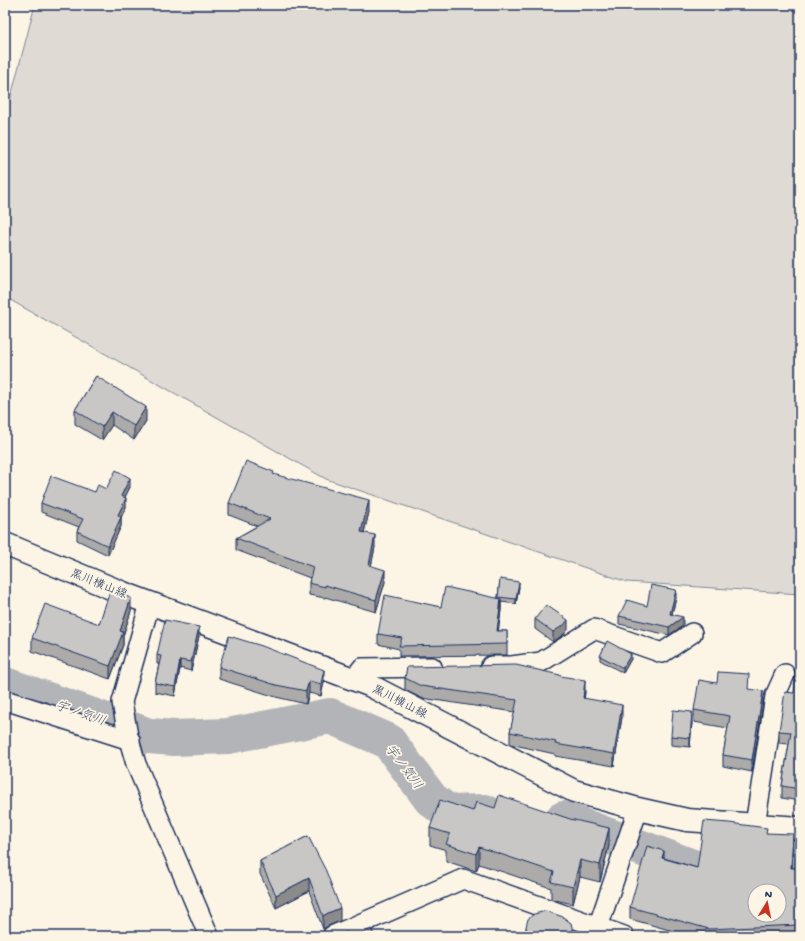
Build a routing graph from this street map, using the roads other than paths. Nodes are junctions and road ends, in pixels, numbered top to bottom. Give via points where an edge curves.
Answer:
1 (5, 544) edge
2 (150, 603) junction
3 (692, 633) dead end
4 (449, 666) edge
5 (473, 666) edge
6 (785, 674) dead end
7 (354, 679) junction
8 (5, 700) edge
9 (129, 738) junction
10 (635, 819) junction
11 (755, 825) junction
12 (800, 828) edge
13 (596, 931) edge
14 (210, 936) edge
15 (332, 936) edge
16 (624, 936) edge

1 - 2 main road, 黒川横山線
2 - 7 main road, 黒川横山線
2 - 9 street via 122,702
3 - 5 street via 662,652 594,629 541,662 512,666
4 - 7 street via 362,668
6 - 11 street via 775,696
7 - 10 main road, 黒川横山線 via 574,791
8 - 9 street
9 - 14 street via 136,764
10 - 11 main road, 黒川横山線
10 - 13 street
11 - 12 main road, 黒川横山線
13 - 15 street via 463,880
13 - 16 street

